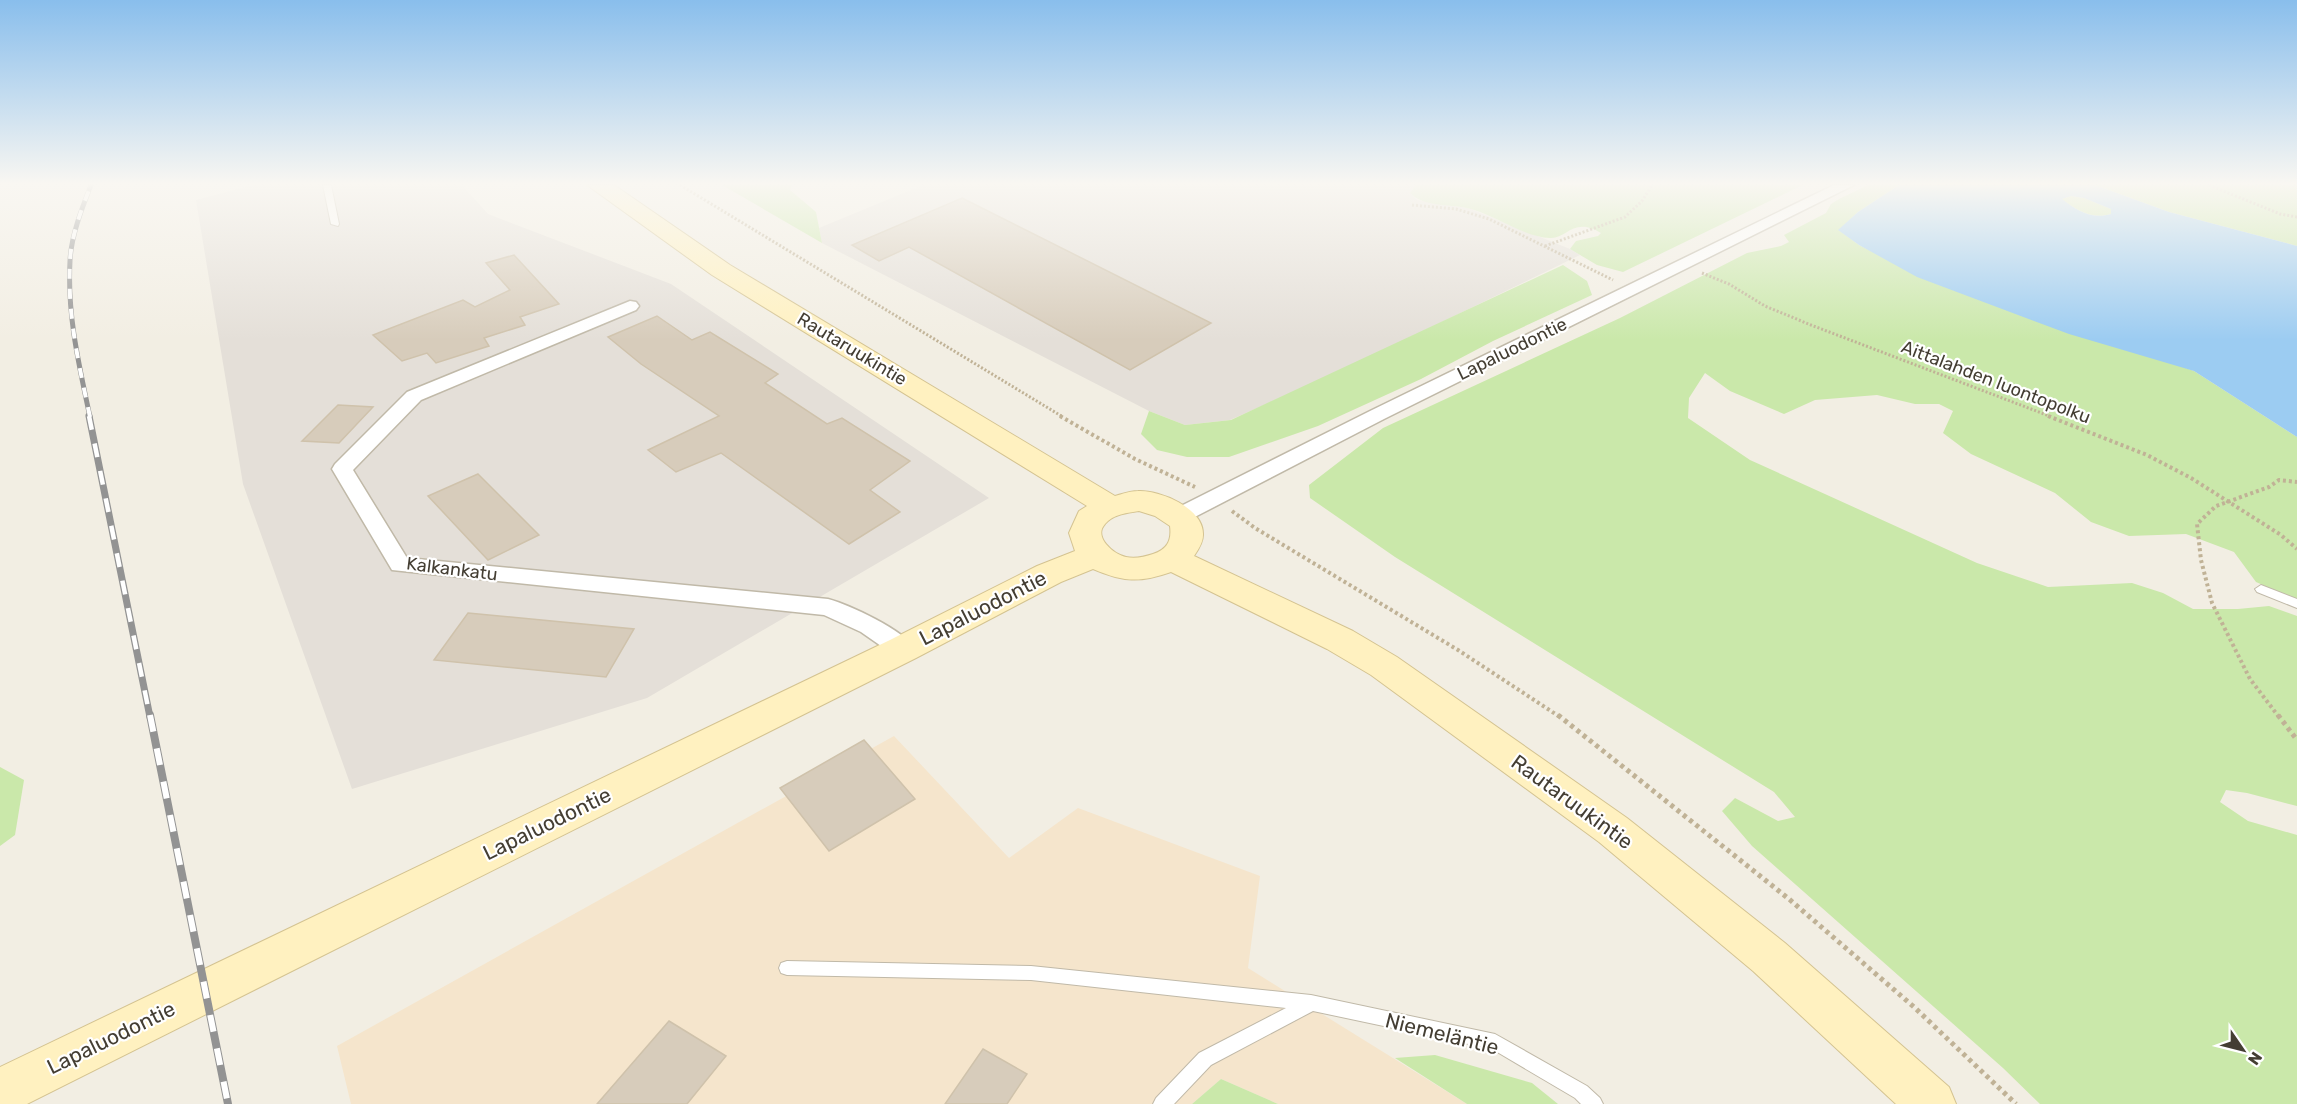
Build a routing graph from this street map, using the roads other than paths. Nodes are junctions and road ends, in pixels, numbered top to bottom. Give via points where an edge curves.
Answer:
1 (672, 237) edge
2 (1741, 237) edge
3 (630, 306) dead end
4 (1109, 506) junction
5 (1179, 516) junction
6 (1095, 556) junction
7 (1172, 560) junction
8 (2261, 589) dead end
9 (2297, 604) edge
10 (903, 650) junction
11 (787, 969) dead end
12 (1311, 1004) junction
13 (0, 1092) edge
14 (1162, 1104) edge
15 (1594, 1104) edge
16 (1932, 1104) edge

1 - 4 main road, Rautaruukintie via 720,270
2 - 5 street, Lapaluodontie
3 - 10 street, Kalkankatu via 414,396 342,470 399,565 828,607 869,626
4 - 5 main road via 1155,503
4 - 6 main road via 1096,513 1084,534
5 - 7 main road via 1186,526 1187,538 1183,550
6 - 7 main road via 1107,564 1141,569
6 - 10 main road, Lapaluodontie via 1049,574
7 - 16 main road, Rautaruukintie via 1340,640 1384,666 1556,789 1613,830 1769,957
8 - 9 lane
10 - 13 main road, Lapaluodontie
11 - 12 lane, Niemeläntie via 1031,973
12 - 14 lane via 1205,1059
12 - 15 lane, Niemeläntie via 1495,1042 1581,1092

